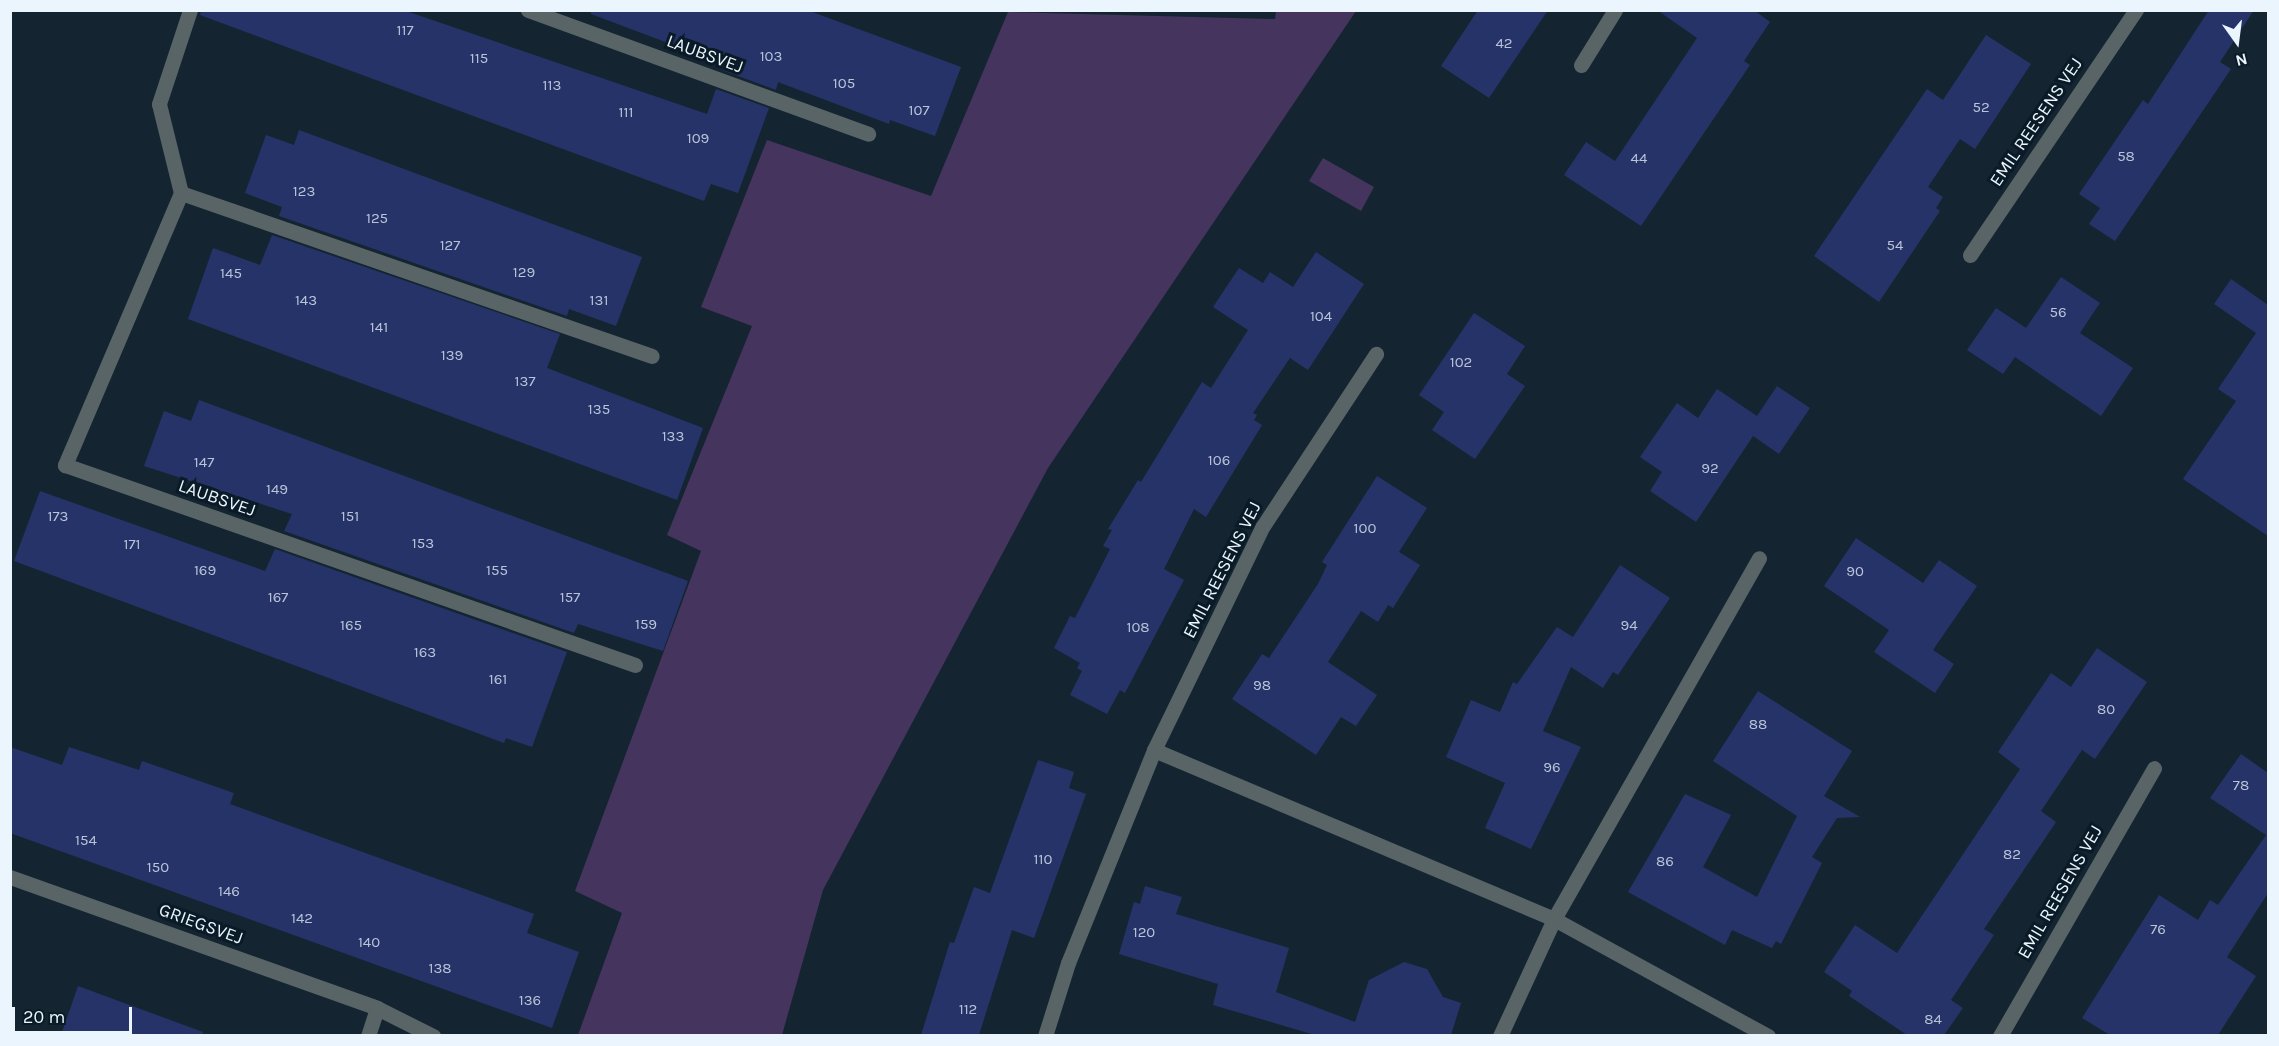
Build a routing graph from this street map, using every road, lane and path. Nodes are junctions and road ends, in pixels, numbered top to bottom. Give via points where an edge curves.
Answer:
1 (190, 10) edge
2 (528, 10) edge
3 (1616, 10) edge
4 (2136, 10) edge
5 (1581, 65) dead end
6 (868, 134) dead end
7 (181, 193) junction
8 (1970, 255) dead end
9 (1376, 354) dead end
10 (652, 356) dead end
11 (1759, 558) dead end
12 (635, 665) dead end
13 (1154, 750) junction
14 (2154, 768) dead end
15 (10, 877) edge
16 (1554, 919) junction
17 (377, 1008) junction
18 (368, 1035) edge
19 (433, 1035) edge
20 (1045, 1035) edge
21 (1500, 1035) edge
22 (1768, 1035) edge
23 (2000, 1035) edge

1 - 7 street via 159,104
2 - 6 street, LAUBSVEJ
3 - 5 street
4 - 8 street, EMIL REESENS VEJ
7 - 10 street
7 - 12 street, LAUBSVEJ via 65,465
9 - 13 street, EMIL REESENS VEJ via 1263,526
11 - 16 street
13 - 16 street
13 - 20 street, EMIL REESENS VEJ via 1068,963
14 - 23 street, EMIL REESENS VEJ
15 - 17 street, GRIEGSVEJ
16 - 21 street
16 - 22 street
17 - 18 street
17 - 19 street, GRIEGSVEJ

